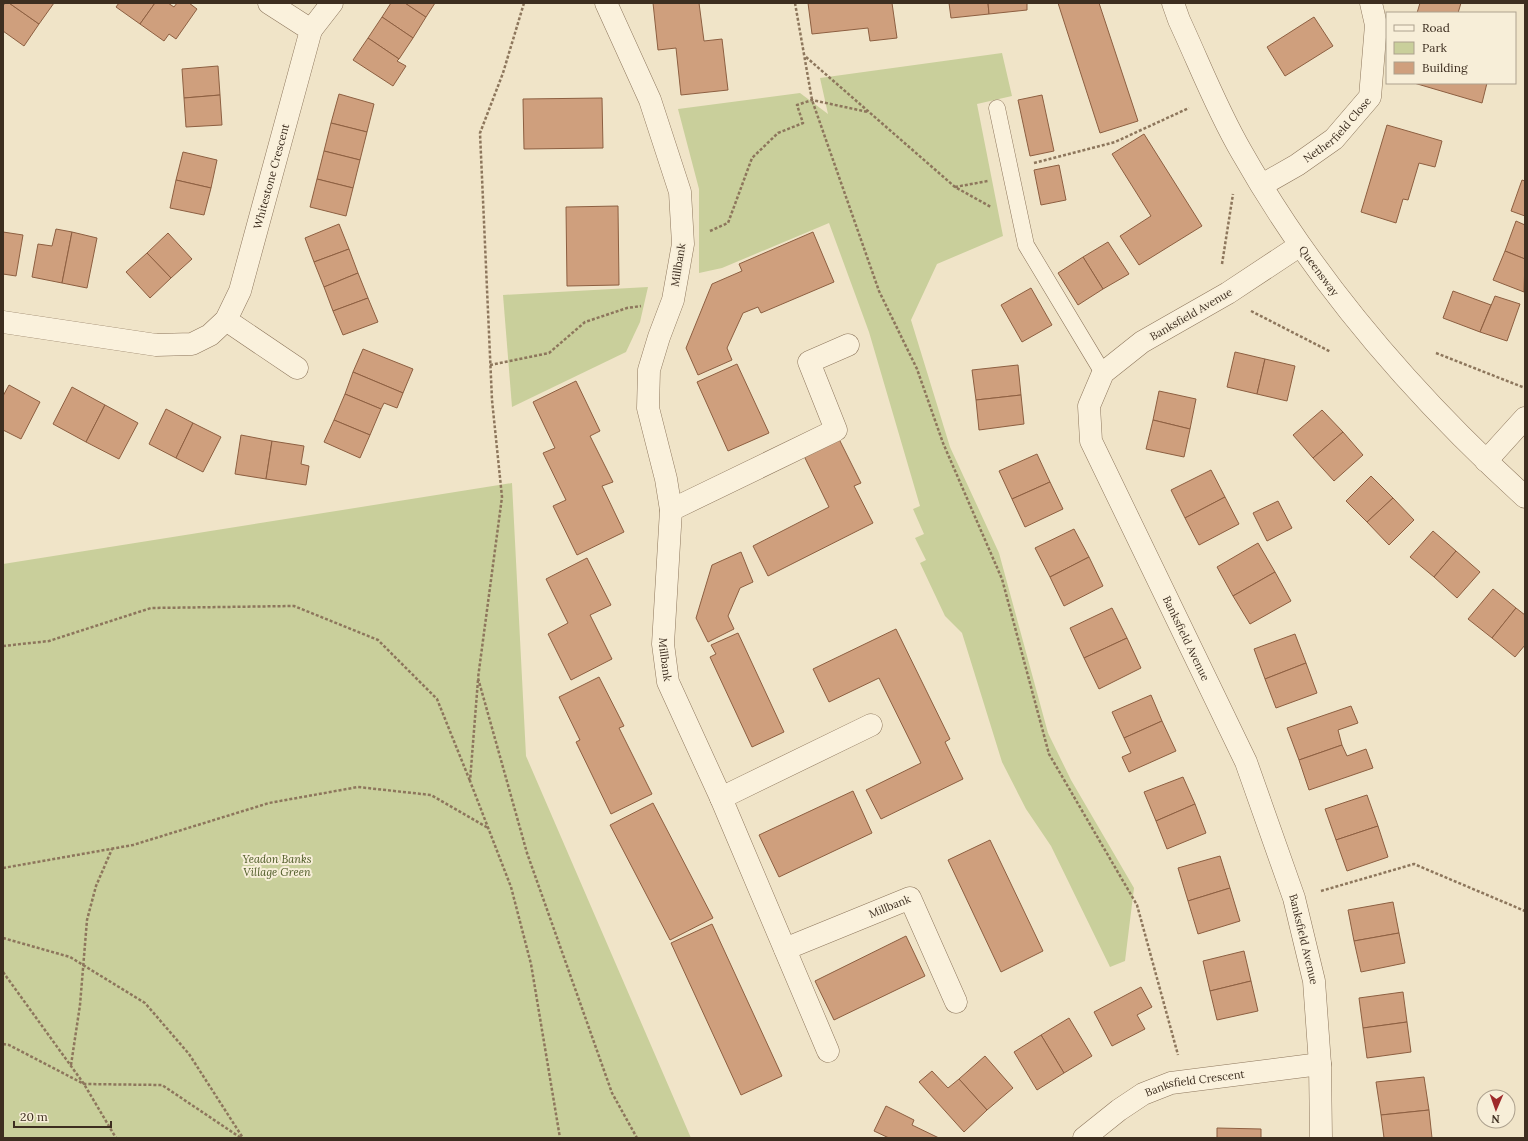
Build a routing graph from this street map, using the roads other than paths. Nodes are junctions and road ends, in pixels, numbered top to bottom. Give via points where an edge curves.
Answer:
1 (270, 3) edge
2 (332, 3) edge
3 (606, 3) edge
4 (1173, 3) edge
5 (1371, 3) edge
6 (310, 30) junction
7 (997, 108) dead end
8 (1262, 185) junction
9 (1299, 246) junction
10 (226, 320) junction
11 (3, 322) edge
12 (848, 345) dead end
13 (297, 368) dead end
14 (1103, 373) junction
15 (1525, 418) edge
16 (1486, 462) junction
17 (1525, 497) edge
18 (671, 510) junction
19 (871, 725) dead end
20 (721, 798) junction
21 (785, 949) junction
22 (956, 1002) dead end
23 (828, 1051) dead end
24 (1320, 1064) junction
25 (1084, 1138) edge
26 (1321, 1138) edge

1 - 6 street
2 - 6 street, Whitestone Crescent
3 - 18 street, Millbank via 650,100 680,192 683,244 673,300 650,370 648,408
4 - 8 street, Queensway via 1240,150
5 - 8 street, Netherfield Close via 1376,25 1370,97 1334,139
6 - 10 street, Whitestone Crescent via 240,291
7 - 14 lane via 1026,245
8 - 9 street, Queensway
9 - 14 street, Banksfield Avenue via 1228,293 1142,342
9 - 16 street, Queensway via 1391,362
10 - 11 street, Whitestone Crescent via 210,335 192,344 156,345
10 - 13 street
12 - 18 street via 809,362 836,430
14 - 24 street, Banksfield Avenue via 1089,406 1091,441 1246,762 1294,898 1314,981
15 - 16 street
16 - 17 street, Queensway
18 - 20 street, Millbank via 663,644 668,682
19 - 20 street
20 - 21 street, Millbank
21 - 22 street, Millbank via 910,898
21 - 23 street, Millbank
24 - 25 street, Banksfield Crescent via 1171,1083 1143,1094 1118,1110
24 - 26 street, Banksfield Avenue

